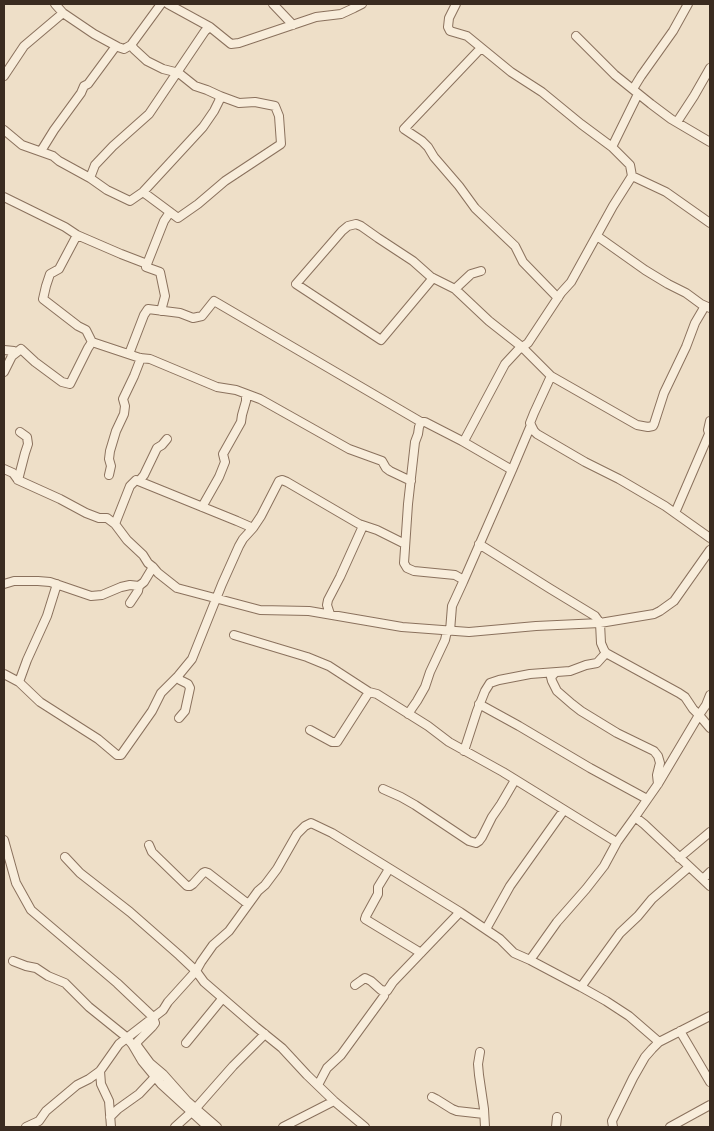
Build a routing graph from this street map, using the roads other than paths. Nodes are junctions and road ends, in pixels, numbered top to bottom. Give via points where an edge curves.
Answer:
1 (54, 4) edge
2 (166, 4) edge
3 (273, 4) edge
4 (362, 4) edge
5 (456, 4) edge
6 (688, 4) edge
7 (182, 8) edge
8 (63, 13) junction
9 (293, 25) junction
10 (210, 27) junction
11 (576, 36) dead end
12 (131, 45) junction
13 (116, 46) junction
14 (481, 48) junction
15 (176, 74) junction
16 (709, 74) edge
17 (4, 76) edge
18 (636, 92) junction
19 (220, 96) junction
20 (677, 122) junction
21 (4, 130) edge
22 (710, 142) edge
23 (612, 147) junction
24 (41, 151) junction
25 (632, 176) junction
26 (90, 178) junction
27 (143, 192) junction
28 (4, 197) edge
29 (170, 212) junction
30 (710, 222) edge
31 (76, 235) junction
32 (597, 236) junction
33 (147, 264) junction
34 (481, 271) dead end
35 (434, 278) junction
36 (455, 289) junction
37 (558, 298) junction
38 (707, 307) edge
39 (161, 311) junction
40 (92, 342) junction
41 (522, 347) junction
42 (4, 350) edge
43 (15, 354) junction
44 (129, 354) junction
45 (141, 358) junction
46 (4, 372) edge
47 (551, 376) junction
48 (246, 394) junction
49 (710, 421) edge
50 (421, 422) junction
51 (531, 425) junction
52 (20, 432) dead end
53 (710, 435) edge
54 (167, 439) dead end
55 (462, 441) junction
56 (4, 469) edge
57 (512, 470) junction
58 (109, 475) dead end
59 (18, 480) junction
60 (411, 481) junction
61 (139, 482) junction
62 (202, 507) junction
63 (675, 513) junction
64 (115, 524) junction
65 (363, 526) junction
66 (253, 528) junction
67 (710, 538) edge
68 (405, 544) junction
69 (480, 544) junction
70 (710, 550) edge
71 (153, 567) junction
72 (463, 582) junction
73 (4, 584) edge
74 (57, 584) junction
75 (139, 586) junction
76 (217, 598) junction
77 (130, 603) dead end
78 (330, 614) junction
79 (600, 627) junction
80 (448, 631) junction
81 (234, 635) dead end
82 (606, 653) junction
83 (555, 672) junction
84 (4, 674) edge
85 (178, 676) junction
86 (19, 682) junction
87 (369, 692) junction
88 (710, 695) edge
89 (479, 704) junction
90 (408, 714) junction
91 (700, 715) junction
92 (179, 718) dead end
93 (710, 728) edge
94 (310, 730) dead end
95 (464, 751) junction
96 (515, 780) junction
97 (658, 784) junction
98 (382, 789) dead end
99 (647, 799) junction
100 (564, 810) junction
101 (634, 817) junction
102 (710, 832) edge
103 (4, 840) edge
104 (618, 842) junction
105 (149, 845) dead end
106 (66, 857) dead end
107 (679, 858) junction
108 (689, 867) junction
109 (389, 869) junction
110 (710, 872) edge
111 (703, 879) junction
112 (710, 886) edge
113 (248, 904) junction
114 (460, 912) junction
115 (486, 929) junction
116 (421, 953) junction
117 (530, 960) junction
118 (13, 961) dead end
119 (196, 970) junction
120 (355, 985) dead end
121 (581, 987) junction
122 (384, 996) dead end
123 (222, 999) junction
124 (710, 1016) edge
125 (153, 1017) junction
126 (680, 1032) junction
127 (265, 1034) junction
128 (126, 1038) junction
129 (659, 1042) junction
130 (186, 1043) dead end
131 (480, 1052) dead end
132 (100, 1071) junction
133 (709, 1077) edge
134 (155, 1078) junction
135 (318, 1085) junction
136 (432, 1097) dead end
137 (334, 1101) junction
138 (710, 1105) edge
139 (194, 1110) junction
140 (484, 1114) junction
141 (110, 1117) junction
142 (557, 1117) dead end
143 (26, 1127) edge
144 (110, 1127) edge
145 (175, 1127) edge
146 (208, 1127) edge
147 (216, 1127) edge
148 (283, 1127) edge
149 (365, 1127) edge
150 (485, 1127) edge
151 (556, 1127) edge
152 (613, 1127) edge
153 (670, 1127) edge

1 - 8 street
2 - 7 street
2 - 12 street
3 - 9 street
4 - 9 street via 341,14 316,17
5 - 14 street via 449,18 449,29 467,36
6 - 18 street via 641,76
7 - 10 street
8 - 13 street
8 - 17 street via 24,46
9 - 10 street via 231,44
10 - 15 street
11 - 18 street
12 - 13 street via 124,49
12 - 15 street via 147,61
13 - 24 street via 84,86
14 - 23 street
14 - 37 street via 404,129 422,140 475,208 515,246 523,262
15 - 19 street
15 - 26 street via 149,114 112,146 95,165
16 - 20 street
18 - 20 street
18 - 23 street
19 - 27 street via 203,127
19 - 29 street via 239,103 275,106 281,144 225,181 178,218
20 - 22 street
21 - 24 street via 22,145
23 - 25 street via 630,165
24 - 26 street
25 - 30 street via 666,192
25 - 32 street
26 - 27 street via 130,201
27 - 29 street
28 - 31 street
29 - 33 street
31 - 33 street
31 - 40 street via 59,269 50,274 42,299 86,330
32 - 37 street
32 - 38 street via 645,270
33 - 39 street via 146,267 160,272 165,296
34 - 36 street via 471,274
35 - 35 street via 381,340 296,284 342,231 356,224
35 - 36 street
36 - 41 street
37 - 41 street
38 - 47 street via 695,323 653,426 637,425
39 - 44 street via 148,309
39 - 50 street via 193,318 202,316 214,301
40 - 43 street via 70,384 62,382 21,350
40 - 44 street
41 - 47 street
41 - 55 street via 505,364
42 - 43 street
43 - 46 street
44 - 45 street
45 - 48 street via 164,364 217,387
45 - 58 street via 123,399 124,414 110,451
47 - 51 street
48 - 60 street via 349,449 382,461 390,471
48 - 62 street via 241,422 223,454 225,462
49 - 53 street
50 - 55 street
50 - 60 street via 415,442
51 - 57 street
51 - 63 street via 544,439
52 - 59 street via 27,437 28,444
53 - 63 street
54 - 61 street via 157,448
55 - 57 street
56 - 59 street
57 - 69 street
59 - 64 street
60 - 68 street
61 - 62 street
61 - 64 street via 136,480 130,486
62 - 66 street
63 - 67 street
64 - 71 street
65 - 66 street via 282,480
65 - 68 street
65 - 78 street via 328,600
66 - 76 street via 239,546
68 - 72 street via 404,563 407,568 455,575
69 - 72 street
69 - 79 street via 595,616
70 - 79 street via 674,601 660,611
71 - 75 street
71 - 76 street via 177,588
72 - 80 street via 452,606
73 - 74 street via 14,581
74 - 75 street via 92,596 130,585
74 - 86 street
75 - 77 street
76 - 78 street via 260,610
76 - 85 street via 194,655
78 - 80 street via 402,627
79 - 80 street via 590,623
79 - 82 street via 601,643
80 - 90 street via 425,687
81 - 87 street via 329,666
82 - 83 street via 595,664
82 - 91 street via 679,693
83 - 89 street via 490,683
83 - 97 street via 551,678 557,691 581,711 654,750 660,763
84 - 86 street
85 - 86 street via 161,693 152,711 121,755 117,756 98,739 40,702
85 - 92 street via 190,688 185,711
87 - 90 street
87 - 94 street via 336,742
88 - 91 street
89 - 95 street
89 - 99 street
90 - 95 street
91 - 93 street
91 - 97 street
95 - 96 street
96 - 98 street via 476,843 416,805
96 - 100 street
97 - 99 street
99 - 101 street
100 - 104 street
100 - 115 street via 514,880
101 - 104 street
101 - 107 street
102 - 107 street
103 - 125 street via 16,884 31,910
104 - 117 street via 604,866
105 - 113 street via 152,852 187,886 205,872
106 - 119 street via 80,873
107 - 108 street
108 - 111 street
108 - 121 street via 620,933
109 - 113 street via 311,823 297,834 277,869
109 - 114 street
109 - 116 street via 366,919
110 - 111 street
111 - 112 street
113 - 119 street via 229,931 213,944
114 - 115 street
114 - 116 street
115 - 117 street via 514,953
116 - 120 street via 386,990 365,978
117 - 121 street
118 - 128 street via 36,968 65,983
119 - 123 street
119 - 125 street
121 - 129 street via 629,1016
122 - 135 street via 341,1056 327,1068
123 - 127 street
123 - 130 street
124 - 126 street
125 - 128 street
125 - 139 street via 155,1023 136,1044
126 - 129 street
126 - 133 street
127 - 135 street
127 - 139 street
128 - 132 street
128 - 134 street
129 - 152 street via 645,1057 633,1078 612,1120
131 - 140 street via 478,1064
132 - 141 street via 100,1084 109,1101
132 - 143 street via 77,1085 39,1121
134 - 139 street
134 - 141 street
135 - 137 street
136 - 140 street via 457,1111
137 - 148 street
137 - 149 street
138 - 153 street
139 - 145 street
139 - 146 street
139 - 147 street
140 - 150 street
141 - 144 street
142 - 151 street

